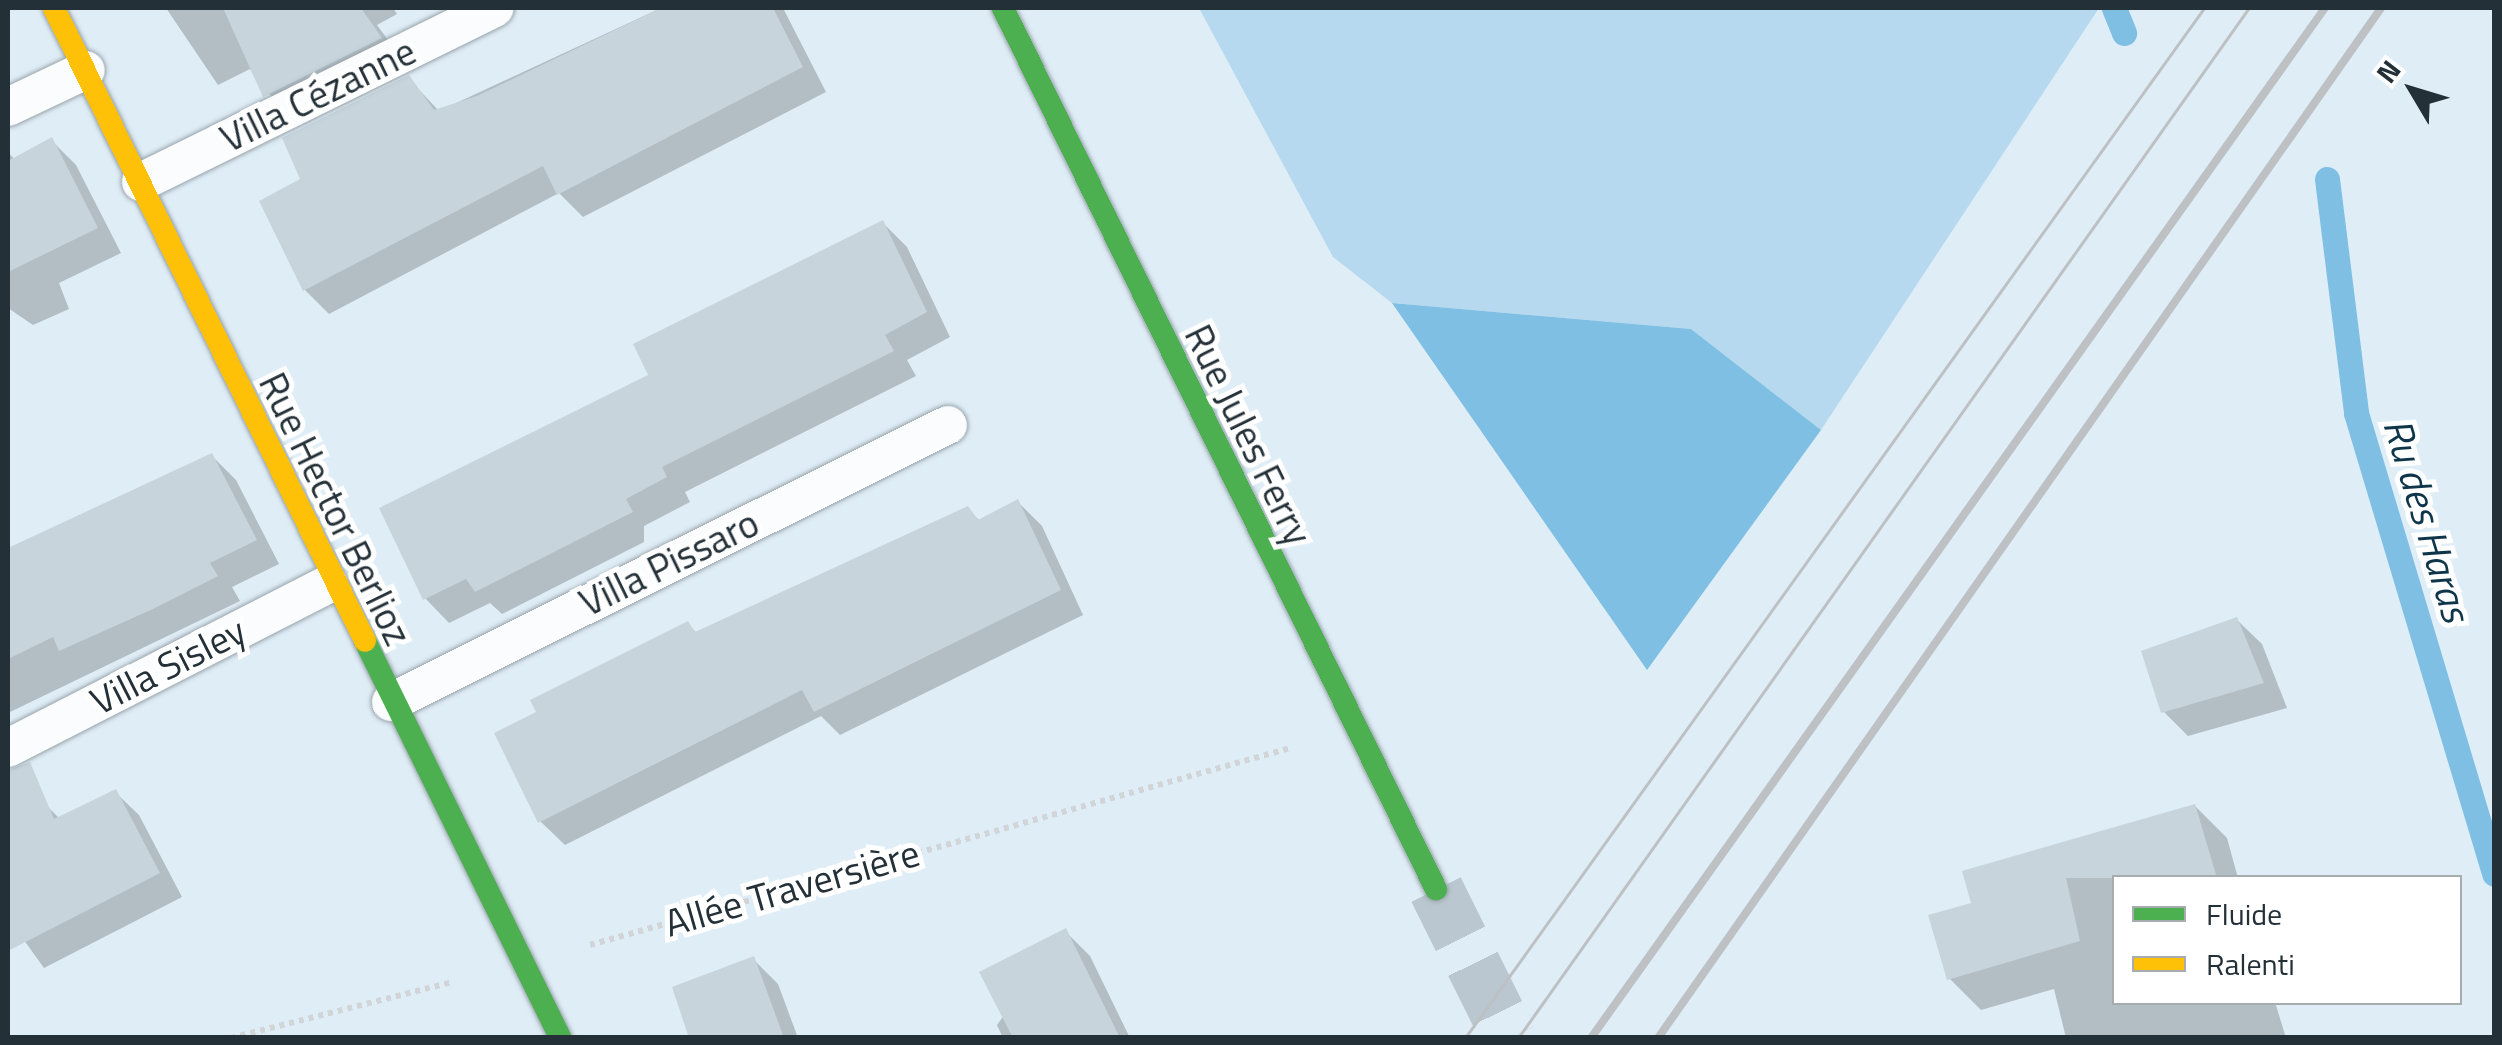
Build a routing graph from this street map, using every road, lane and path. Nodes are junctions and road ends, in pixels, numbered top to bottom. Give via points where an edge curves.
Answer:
1 (54, 8) edge
2 (495, 8) edge
3 (1003, 8) edge
4 (86, 70) junction
5 (8, 107) edge
6 (142, 182) junction
7 (948, 425) dead end
8 (329, 584) junction
9 (391, 702) junction
10 (1351, 731) junction
11 (8, 748) edge
12 (1436, 889) tunnel mouth
13 (523, 964) junction
14 (231, 1038) edge
15 (560, 1038) edge

1 - 4 street, Rue Hector Berlioz
2 - 6 lane, Villa Cézanne
3 - 10 street, Rue Jules Ferry
4 - 5 lane
4 - 6 street, Rue Hector Berlioz
6 - 8 street, Rue Hector Berlioz
7 - 9 lane, Villa Pissaro
8 - 9 street, Rue Hector Berlioz
8 - 11 lane, Villa Sisley
9 - 13 street, Rue Hector Berlioz
10 - 12 street, Rue Jules Ferry
10 - 13 path, Allée Traversière
13 - 14 path, Allée Traversière
13 - 15 street, Rue Hector Berlioz

